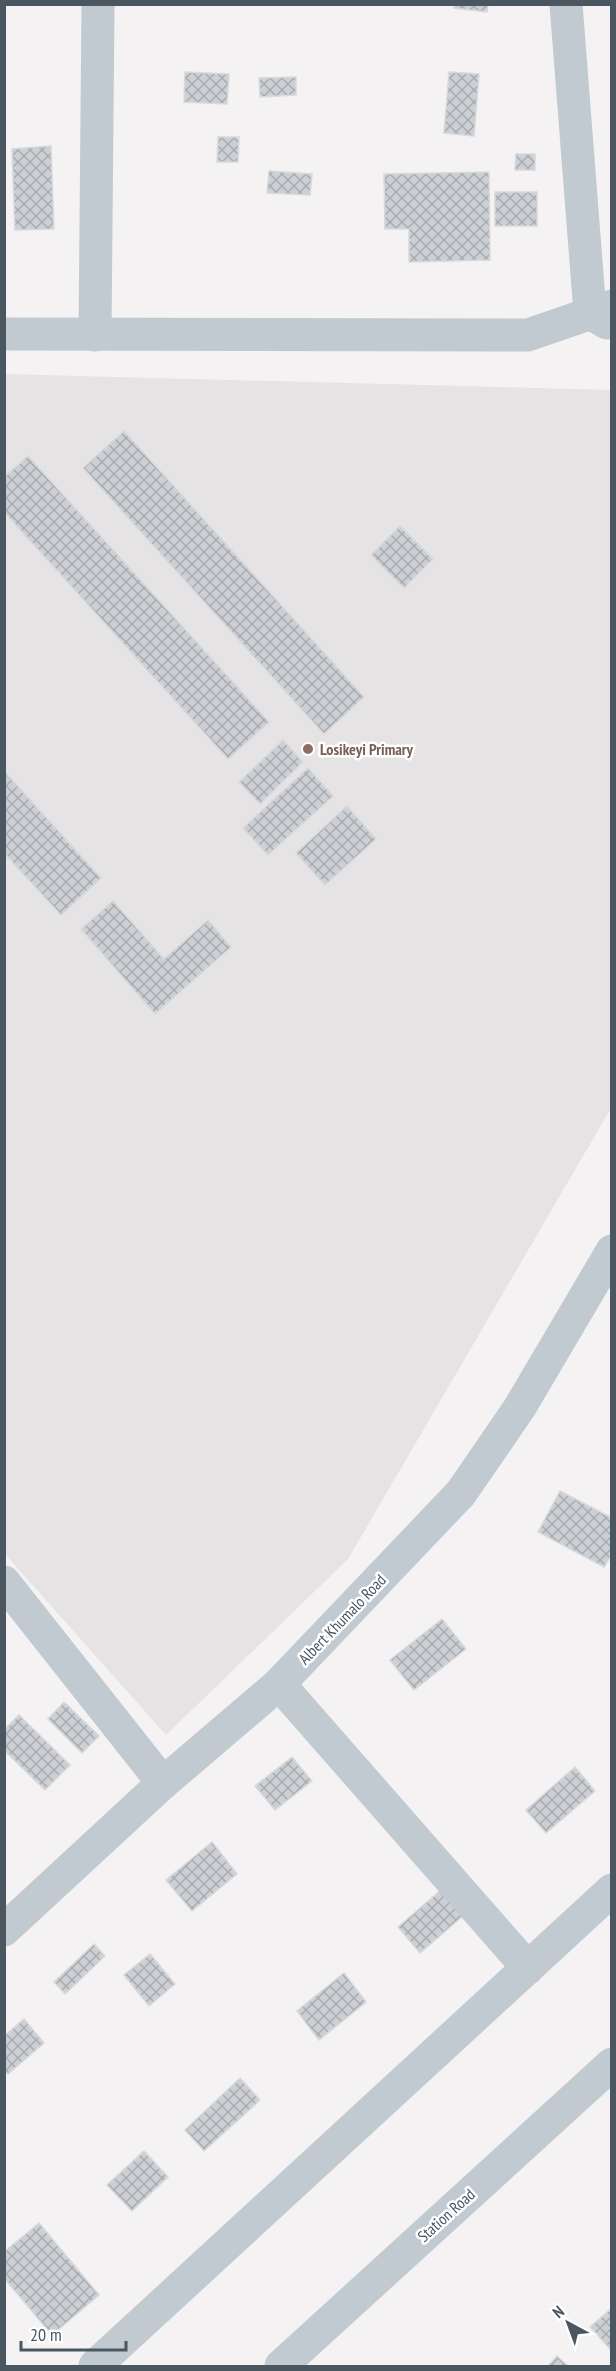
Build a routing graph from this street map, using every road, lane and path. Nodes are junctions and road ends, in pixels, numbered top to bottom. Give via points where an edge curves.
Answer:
1 (98, 4) edge
2 (566, 4) edge
3 (604, 315) edge
4 (4, 334) edge
5 (95, 335) junction
6 (612, 1251) edge
7 (4, 1582) edge
8 (279, 1684) junction
9 (163, 1783) junction
10 (612, 1890) edge
11 (4, 1930) edge
12 (528, 1968) junction
13 (612, 2064) edge
14 (95, 2367) edge
15 (280, 2367) edge

1 - 5 street
2 - 3 street
3 - 5 street via 528,335
4 - 5 street
6 - 8 street, Albert Khumalo Road via 520,1407 461,1493
7 - 9 street
8 - 9 street, Albert Khumalo Road
8 - 12 street
9 - 11 street, Albert Khumalo Road
10 - 12 street
12 - 14 street
13 - 15 street, Station Road

